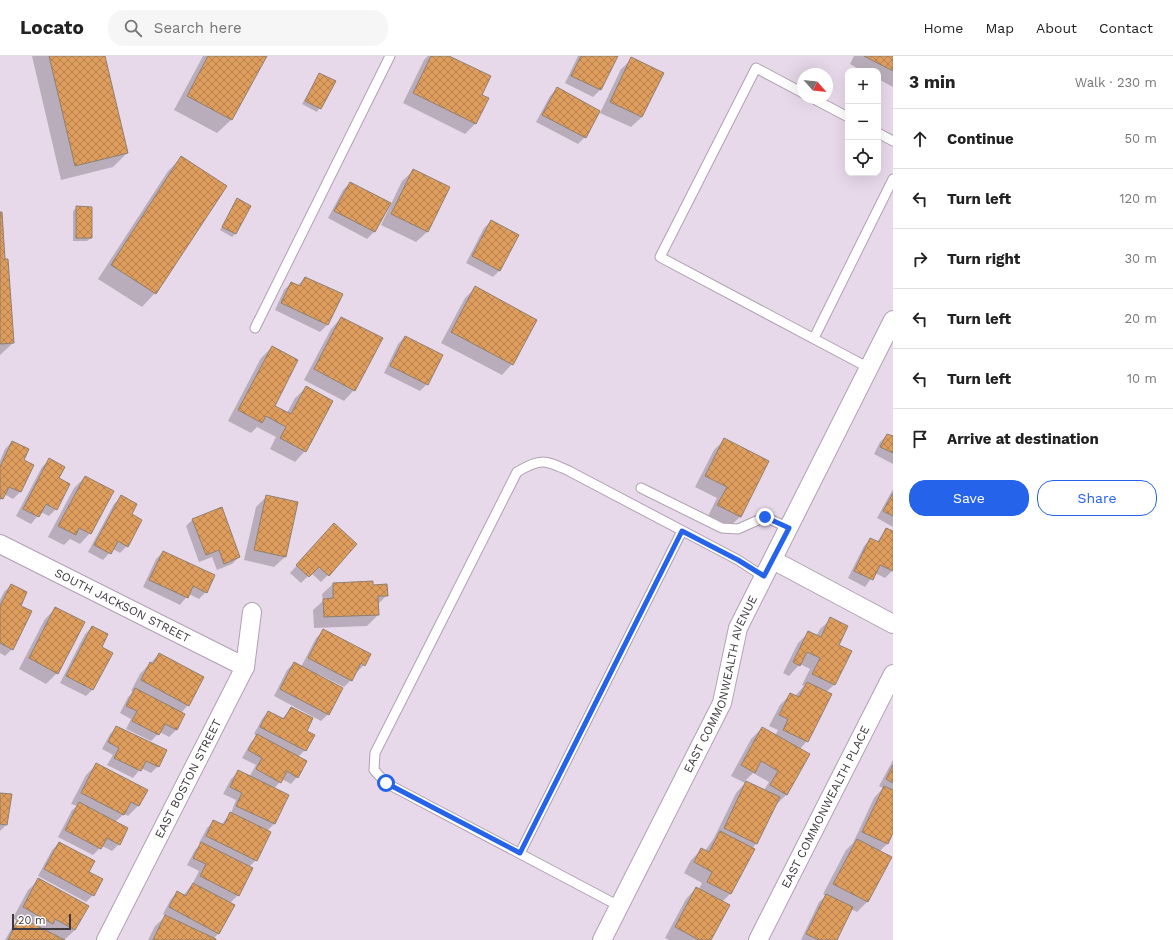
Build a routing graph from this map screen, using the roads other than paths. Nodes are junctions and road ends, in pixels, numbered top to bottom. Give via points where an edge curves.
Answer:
1 (390, 56) edge
2 (797, 90) edge
3 (823, 104) edge
4 (845, 115) edge
5 (881, 135) edge
6 (893, 141) edge
7 (893, 178) edge
8 (893, 320) edge
9 (255, 328) dead end
10 (814, 338) junction
11 (869, 368) junction
12 (641, 488) dead end
13 (789, 528) junction
14 (682, 531) junction
15 (0, 544) edge
16 (773, 560) junction
17 (764, 576) junction
18 (252, 612) dead end
19 (893, 624) edge
20 (245, 667) junction
21 (893, 674) edge
22 (520, 853) junction
23 (619, 906) junction
24 (106, 940) edge
25 (602, 940) edge
26 (758, 940) edge

1 - 9 lane
2 - 10 lane via 756,68 660,257
3 - 4 lane
5 - 6 lane
7 - 10 lane
8 - 11 street, EAST COMMONWEALTH AVENUE
10 - 11 lane
11 - 13 street, EAST COMMONWEALTH AVENUE
12 - 13 lane via 722,528 738,529 765,517
13 - 16 street, EAST COMMONWEALTH AVENUE
14 - 17 lane
14 - 22 lane
14 - 22 lane via 548,462 533,462 517,472 378,746 374,770 386,783
15 - 20 street, SOUTH JACKSON STREET
16 - 17 street, EAST COMMONWEALTH AVENUE
16 - 19 street
17 - 23 street, EAST COMMONWEALTH AVENUE via 738,628 722,703
18 - 20 street, EAST BOSTON STREET
20 - 24 street, EAST BOSTON STREET
21 - 26 street, EAST COMMONWEALTH PLACE
22 - 23 lane
23 - 25 street, EAST COMMONWEALTH AVENUE

